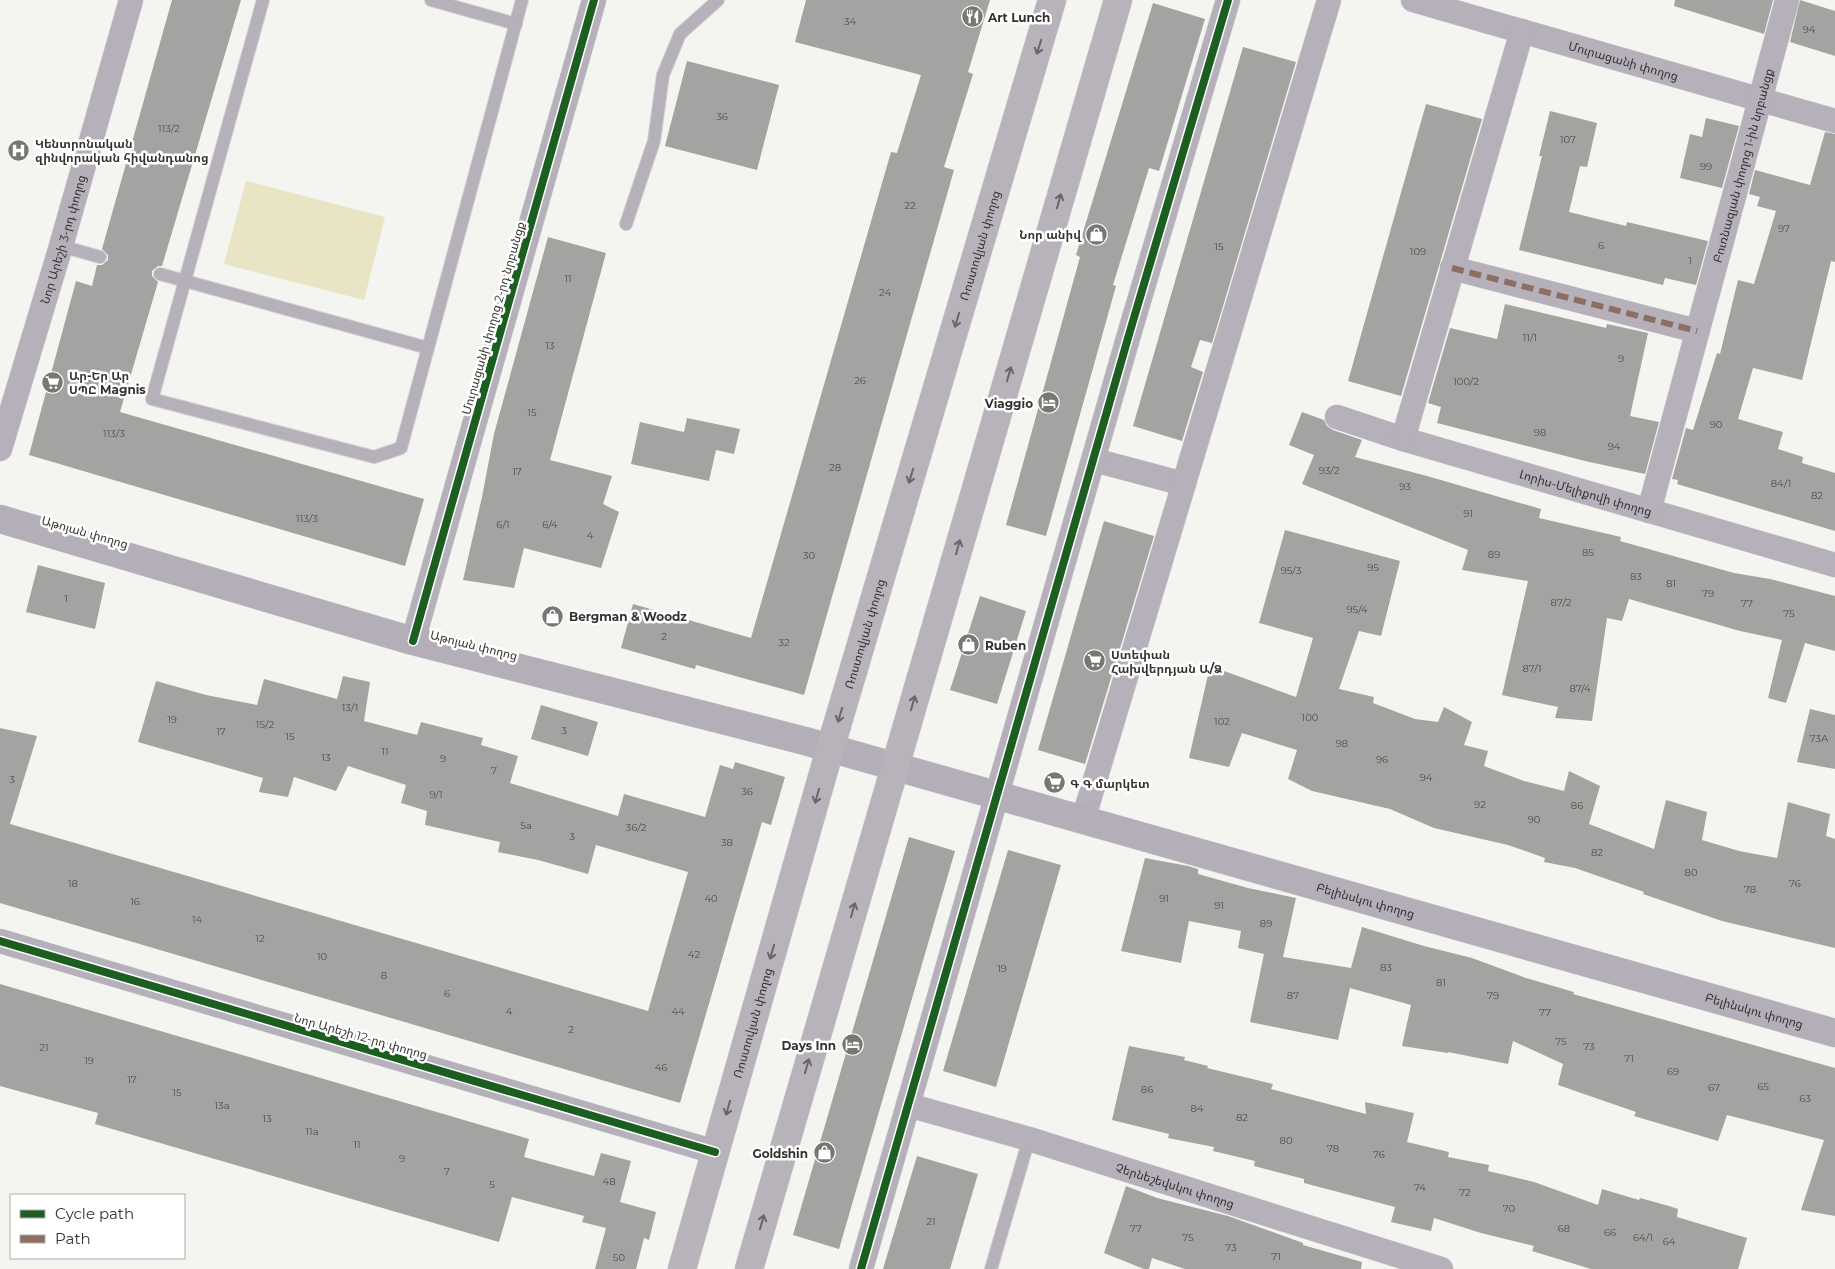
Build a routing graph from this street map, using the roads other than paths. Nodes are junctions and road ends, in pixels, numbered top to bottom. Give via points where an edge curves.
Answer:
1 (131, 0) edge
2 (263, 0) edge
3 (431, 0) edge
4 (522, 0) edge
5 (594, 0) edge
6 (718, 0) edge
7 (1052, 0) edge
8 (1118, 0) edge
9 (1228, 0) edge
10 (1328, 0) edge
11 (1413, 0) edge
12 (1787, 0) edge
13 (516, 24) junction
14 (1522, 31) junction
15 (1759, 99) junction
16 (1835, 121) edge
17 (626, 224) dead end
18 (61, 246) junction
19 (100, 257) dead end
20 (1452, 268) junction
21 (160, 274) dead end
22 (186, 281) junction
23 (1697, 331) junction
24 (428, 348) junction
25 (1337, 417) dead end
26 (1403, 440) junction
27 (0, 450) edge
28 (1094, 460) junction
29 (1184, 484) junction
30 (1649, 511) junction
31 (0, 519) edge
32 (1835, 565) edge
33 (413, 641) junction
34 (830, 749) junction
35 (894, 768) junction
36 (997, 797) junction
37 (1083, 820) junction
38 (0, 941) edge
39 (1835, 1033) edge
40 (908, 1105) junction
41 (1029, 1139) junction
42 (715, 1152) junction
43 (682, 1269) edge
44 (749, 1269) edge
45 (861, 1269) edge
46 (991, 1269) edge
47 (1441, 1269) edge

1 - 18 street, Նոր Արեշի 3-րդ փողոց
2 - 22 lane
3 - 13 lane
4 - 13 lane
5 - 33 street, Մուրացանի փողոց 2-րդ նրբանցք
6 - 17 lane via 680,34 664,75 654,141
7 -> 34 main road, Ռոստովյան փողոց
35 -> 8 main road
9 - 28 street
10 - 29 street
11 - 14 street, Մուրացանի փողոց
12 - 15 street, Բուռնազյան փողոց 1-ին նրբանցք
13 - 24 lane
14 - 15 street, Մուրացանի փողոց
14 - 20 street
15 - 16 street, Մուրացանի փողոց
15 - 23 street, Բուռնազյան փողոց 1-ին նրբանցք
18 - 19 lane
18 - 27 street, Նոր Արեշի 3-րդ փողոց
20 - 23 street
20 - 26 street
21 - 22 lane
22 - 24 lane
22 - 24 lane via 152,399 374,457 401,448
23 - 30 street, Բուռնազյան փողոց 1-ին նրբանցք
25 - 26 street, Լորիս-Մելիքովի փողոց
26 - 30 street, Լորիս-Մելիքովի փողոց
28 - 29 street
28 - 36 street
29 - 37 street
30 - 32 street, Լորիս-Մելիքովի փողոց
31 - 33 main road, Աթոյան փողոց
33 - 34 main road, Աթոյան փողոց
34 - 35 main road, Աթոյան փողոց
34 -> 42 main road, Ռոստովյան փողոց
35 - 36 main road, Բելինսկու փողոց
44 -> 35 main road
36 - 37 main road, Բելինսկու փողոց
36 - 40 street
37 - 39 main road, Բելինսկու փողոց
38 - 42 street, Նոր Արեշի 12-րդ փողոց
40 - 41 street, Չերնեշեվսկու փողոց
40 - 45 street
41 - 46 lane
41 - 47 street, Չերնեշեվսկու փողոց
42 - 43 main road, Ռոստովյան փողոց

